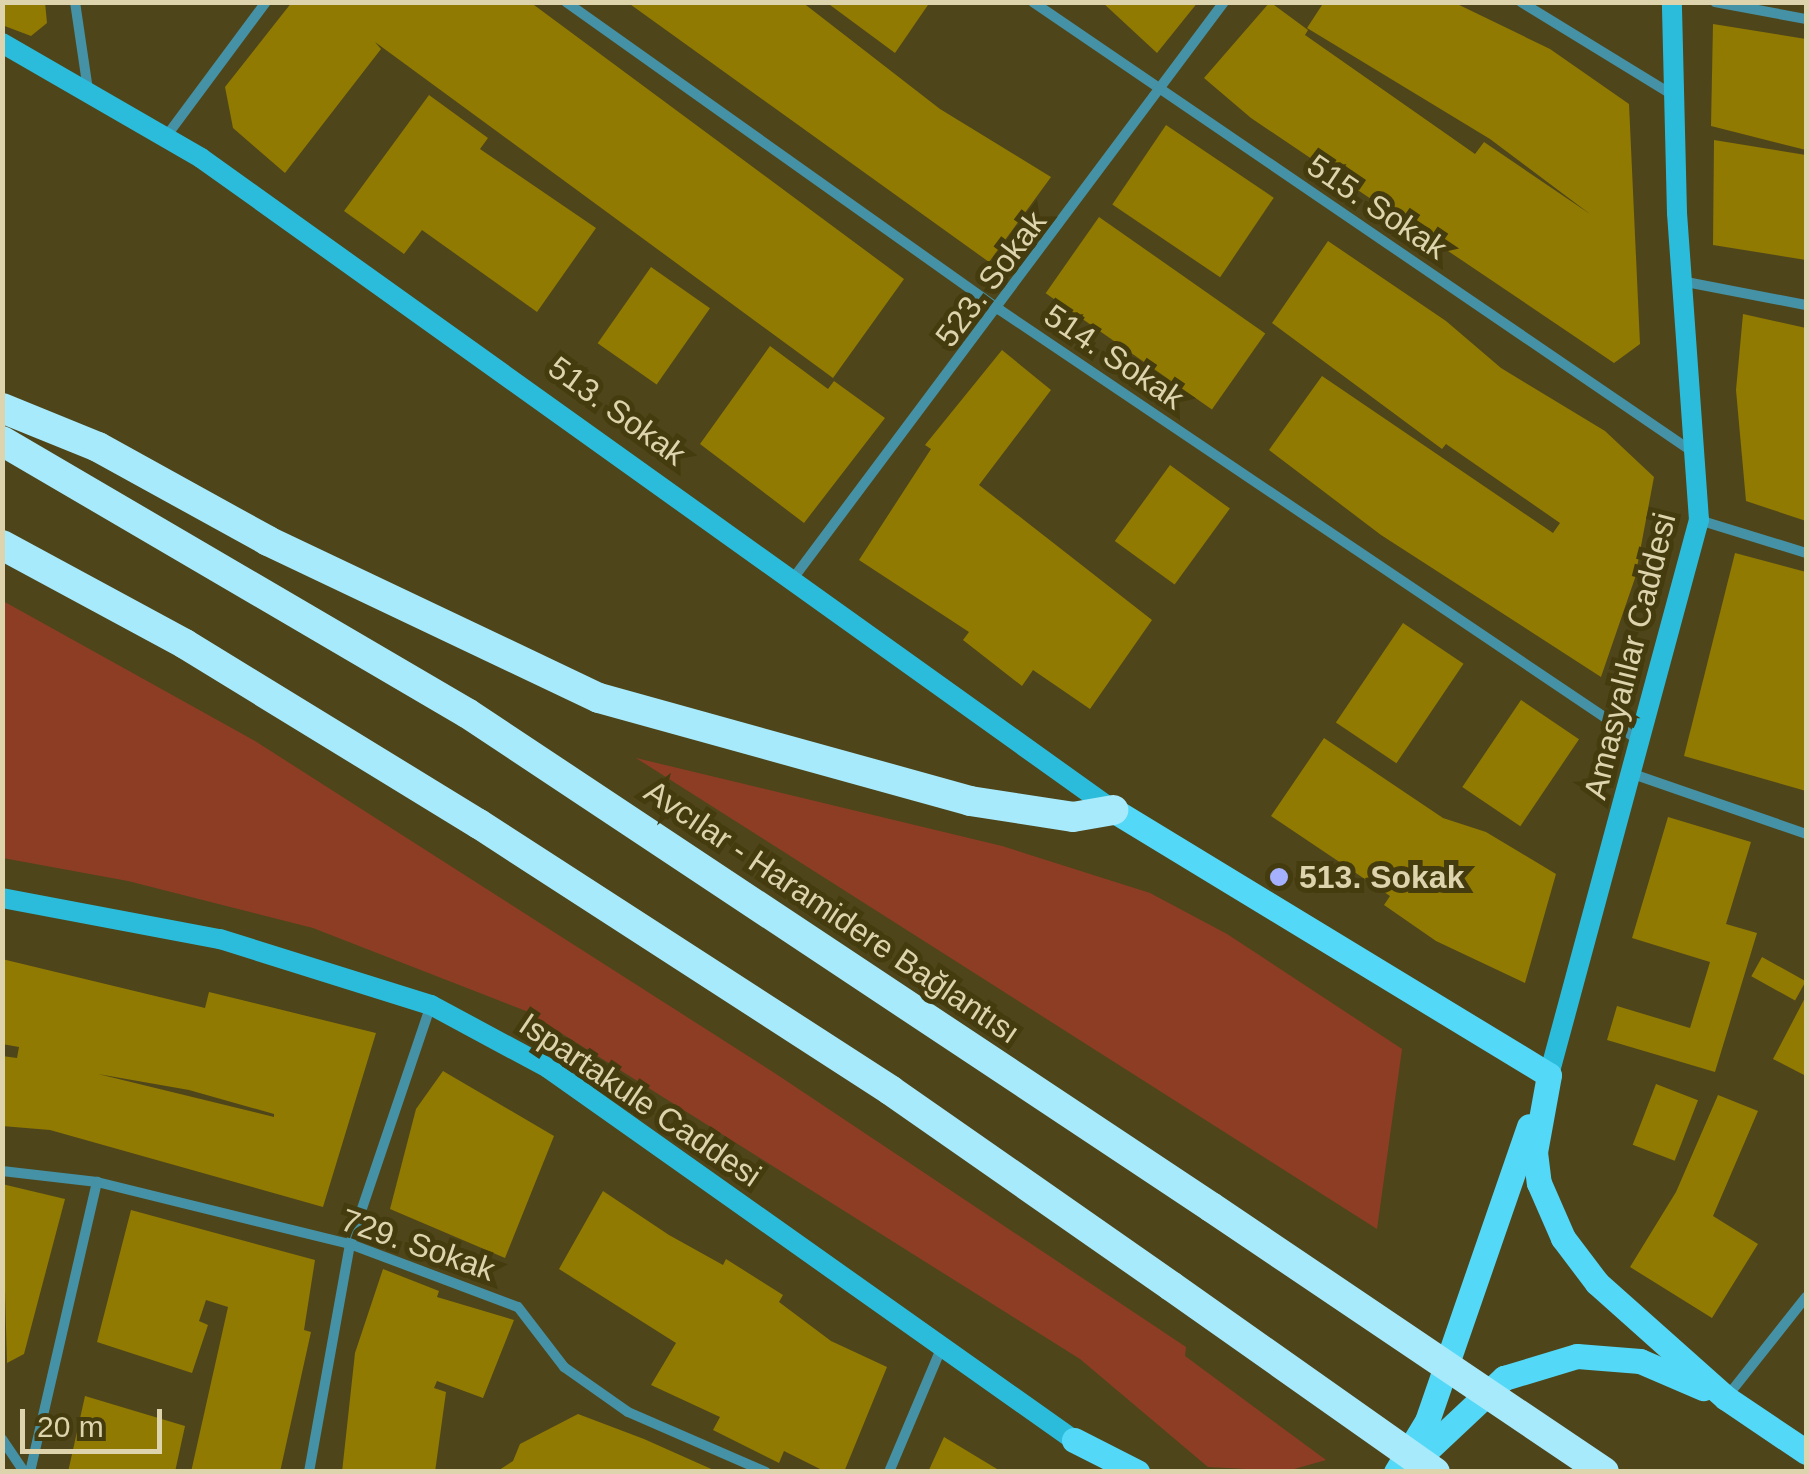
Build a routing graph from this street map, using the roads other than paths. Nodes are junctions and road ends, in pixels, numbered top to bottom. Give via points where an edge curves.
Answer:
1 (75, 2) edge
2 (266, 2) edge
3 (566, 2) edge
4 (1033, 2) edge
5 (1224, 2) edge
6 (1520, 2) edge
7 (1672, 2) edge
8 (1715, 2) edge
9 (1806, 19) edge
10 (2, 43) edge
11 (1162, 91) junction
12 (89, 94) junction
13 (1673, 94) junction
14 (165, 138) junction
15 (1681, 280) junction
16 (1806, 306) edge
17 (1000, 310) junction
18 (2, 408) edge
19 (2, 441) edge
20 (1694, 452) junction
21 (1698, 520) junction
22 (2, 545) edge
23 (1806, 553) edge
24 (792, 580) junction
25 (1641, 742) junction
26 (1633, 774) junction
27 (1113, 810) junction
28 (1806, 834) edge
29 (2, 898) edge
30 (431, 1004) junction
31 (1549, 1075) junction
32 (2, 1171) edge
33 (97, 1182) junction
34 (350, 1244) junction
35 (1806, 1298) edge
36 (941, 1348) junction
37 (1726, 1398) junction
38 (2, 1440) edge
39 (1074, 1440) junction
40 (1806, 1452) edge
41 (27, 1472) edge
42 (308, 1472) edge
43 (766, 1472) edge
44 (889, 1472) edge
45 (1090, 1472) edge
46 (1137, 1472) edge
47 (1396, 1472) edge
48 (1405, 1472) edge
49 (1435, 1472) edge
50 (1604, 1472) edge

1 - 12 street
2 - 14 street
3 - 17 street, 514. Sokak
4 - 11 street, 515. Sokak
5 - 11 street, 523. Sokak
6 - 13 street
7 - 13 main road, Amasyalılar Caddesi
8 - 9 street
10 - 12 main road, 513. Sokak
11 - 17 street, 523. Sokak
11 - 20 street, 515. Sokak
12 - 14 main road, 513. Sokak
13 - 15 main road, Amasyalılar Caddesi
14 - 24 main road, 513. Sokak
15 - 16 street
15 - 20 main road, Amasyalılar Caddesi
17 - 24 street, 523. Sokak
17 - 25 street, 514. Sokak
18 - 27 highway via 98,446 268,541 599,698 970,801 1074,817
19 - 50 highway, Avcılar - Haramidere Bağlantısı, bridge via 467,713
20 - 21 main road, Amasyalılar Caddesi
21 - 23 street
21 - 25 main road, Amasyalılar Caddesi
22 - 49 highway, bridge via 185,644 479,824 890,1090
24 - 27 main road, 513. Sokak
25 - 26 main road, Amasyalılar Caddesi
26 - 28 street
26 - 31 main road, Amasyalılar Caddesi
27 - 31 main road, 513. Sokak
29 - 30 main road, Ispartakule Caddesi via 220,939
30 - 34 street
30 - 36 main road, Ispartakule Caddesi via 548,1068
31 - 37 main road via 1535,1152 1538,1183 1563,1238 1596,1282
31 - 47 main road via 1427,1421
32 - 33 street, 729. Sokak
33 - 34 street, 729. Sokak
33 - 41 street
34 - 42 street
34 - 43 street, 729. Sokak via 518,1306 564,1367 628,1412
35 - 37 street
36 - 39 main road, Ispartakule Caddesi
36 - 44 street
37 - 40 main road
37 - 48 main road via 1640,1361 1577,1356 1504,1378
38 - 41 street
39 - 45 main road
39 - 46 main road

